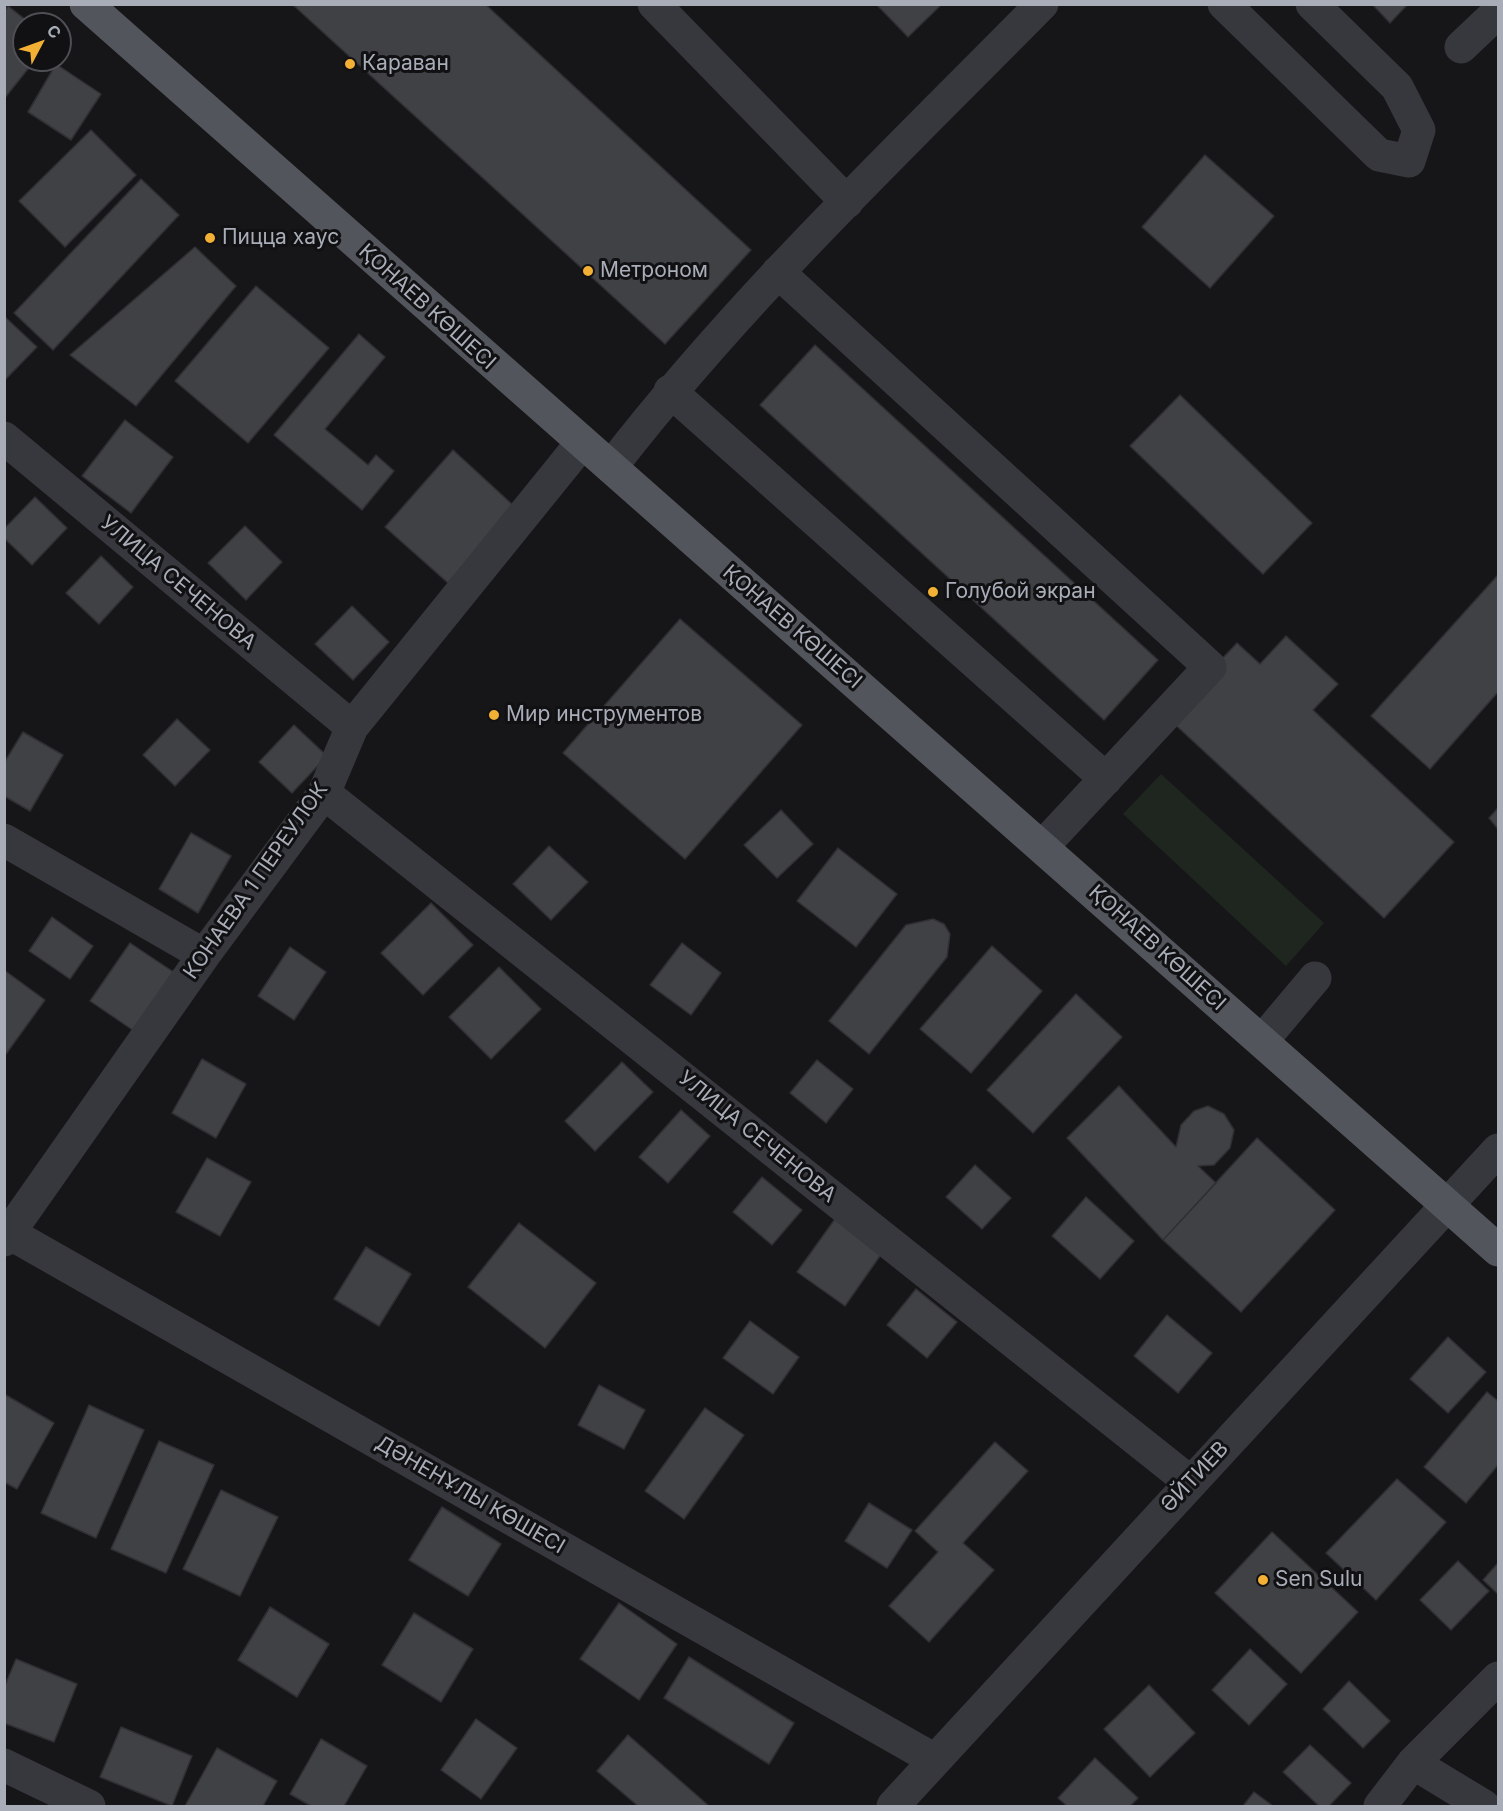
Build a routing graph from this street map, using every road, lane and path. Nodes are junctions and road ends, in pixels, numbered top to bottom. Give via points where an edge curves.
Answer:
1 (86, 4) edge
2 (654, 4) edge
3 (1042, 4) edge
4 (1224, 4) edge
5 (1312, 4) edge
6 (1498, 12) edge
7 (1461, 47) dead end
8 (847, 202) junction
9 (778, 272) junction
10 (670, 391) junction
11 (4, 438) edge
12 (581, 444) junction
13 (610, 467) junction
14 (352, 727) junction
15 (1106, 779) junction
16 (324, 793) junction
17 (4, 840) edge
18 (1042, 847) junction
19 (204, 955) junction
20 (1315, 978) dead end
21 (1262, 1041) junction
22 (1498, 1150) edge
23 (1446, 1205) junction
24 (6, 1234) edge
25 (1498, 1250) edge
26 (1190, 1482) junction
27 (1498, 1678) edge
28 (935, 1760) junction
29 (1413, 1763) junction
30 (4, 1765) edge
31 (89, 1806) edge
32 (893, 1806) edge
33 (1380, 1806) edge
34 (1484, 1806) edge

1 - 12 main road, ҚОНАЕВ КӨШЕСІ
2 - 8 street
3 - 8 street
4 - 5 street via 1379,155 1409,161 1419,130 1397,87
6 - 7 street
8 - 9 street
9 - 10 street
9 - 15 street via 1210,667
10 - 13 street
10 - 15 street
11 - 14 street, УЛИЦА СЕЧЕНОВА
12 - 13 main road, ҚОНАЕВ КӨШЕСІ
12 - 14 street, КОНАЕВА 1 ПЕРЕУЛОК
13 - 18 main road, ҚОНАЕВ КӨШЕСІ
14 - 16 street, КОНАЕВА 1 ПЕРЕУЛОК
15 - 18 street
16 - 19 street, КОНАЕВА 1 ПЕРЕУЛОК
16 - 26 street, УЛИЦА СЕЧЕНОВА
17 - 19 street
18 - 21 main road, ҚОНАЕВ КӨШЕСІ
19 - 24 street, КОНАЕВА 1 ПЕРЕУЛОК
20 - 21 street
21 - 23 main road, ҚОНАЕВ КӨШЕСІ
22 - 23 street, ӘЙТИЕВ
23 - 25 main road, ҚОНАЕВ КӨШЕСІ
23 - 26 street, ӘЙТИЕВ
24 - 28 street, ДӘНЕНҰЛЫ КӨШЕСІ
26 - 28 street, ӘЙТИЕВ
27 - 29 street
28 - 32 street, ӘЙТИЕВ
29 - 33 street
29 - 34 street
30 - 31 street

